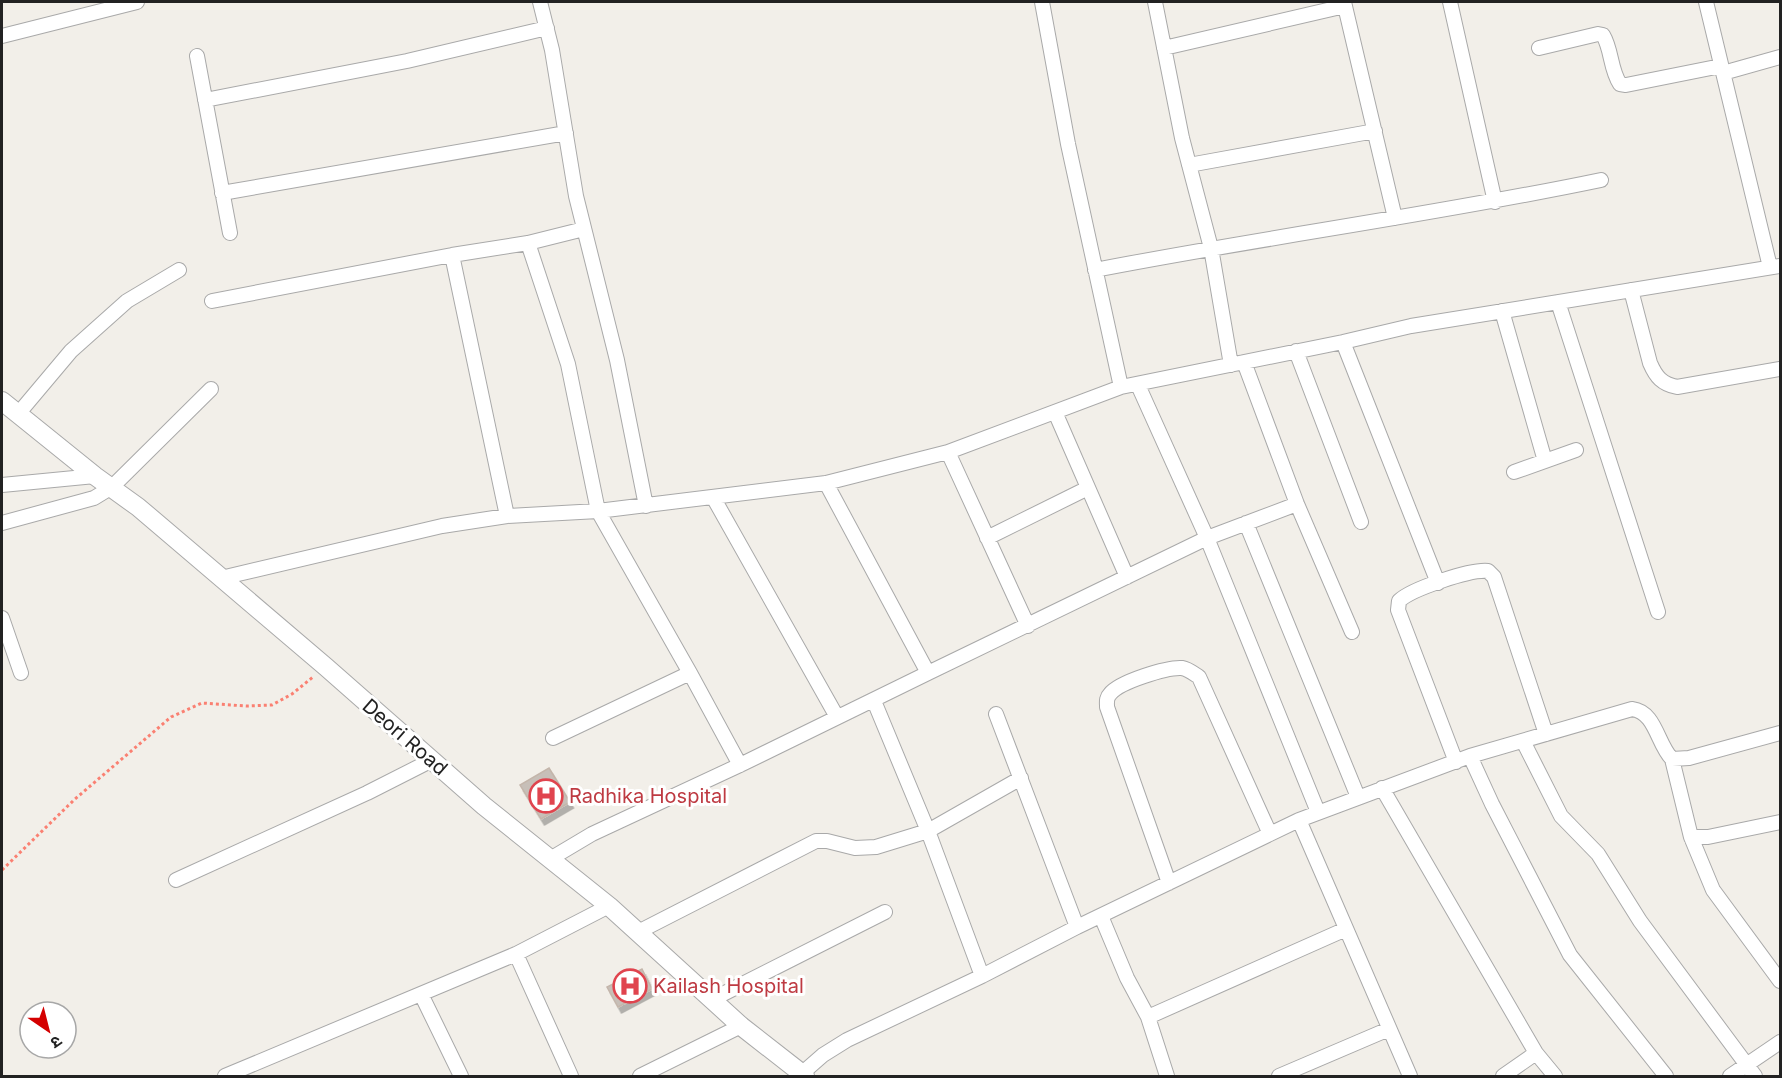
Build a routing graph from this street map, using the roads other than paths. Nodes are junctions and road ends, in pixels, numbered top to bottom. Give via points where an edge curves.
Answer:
1 (137, 2) edge
2 (540, 2) edge
3 (1042, 2) edge
4 (1155, 2) edge
5 (1450, 2) edge
6 (1706, 2) edge
7 (1345, 4) edge
8 (547, 28) junction
9 (2, 36) edge
10 (1164, 48) junction
11 (1539, 48) dead end
12 (197, 56) dead end
13 (1780, 57) edge
14 (1722, 70) junction
15 (205, 100) junction
16 (1375, 131) junction
17 (566, 133) junction
18 (1189, 165) junction
19 (1601, 180) dead end
20 (222, 193) junction
21 (1496, 202) junction
22 (1395, 218) junction
23 (584, 229) junction
24 (230, 233) dead end
25 (528, 243) junction
26 (1211, 248) junction
27 (452, 255) junction
28 (1775, 266) edge
29 (179, 270) dead end
30 (1095, 270) junction
31 (1631, 290) junction
32 (213, 302) dead end
33 (1558, 302) junction
34 (1502, 311) junction
35 (1343, 342) junction
36 (1296, 351) junction
37 (1237, 364) junction
38 (1780, 369) edge
39 (1138, 385) junction
40 (1120, 387) junction
41 (211, 389) dead end
42 (2, 401) edge
43 (1055, 412) junction
44 (18, 414) junction
45 (1576, 450) dead end
46 (948, 452) junction
47 (1545, 461) junction
48 (1514, 472) dead end
49 (95, 476) junction
50 (826, 483) junction
51 (2, 485) edge
52 (112, 487) junction
53 (1088, 488) junction
54 (713, 497) junction
55 (1297, 504) junction
56 (646, 506) junction
57 (598, 511) junction
58 (507, 516) junction
59 (1361, 522) dead end
60 (2, 523) edge
61 (1246, 523) junction
62 (987, 538) junction
63 (1207, 538) junction
64 (1127, 577) junction
65 (221, 578) junction
66 (1438, 583) junction
67 (1658, 612) dead end
68 (2, 618) edge
69 (1028, 626) junction
70 (1352, 632) dead end
71 (21, 673) dead end
72 (690, 673) junction
73 (928, 673) junction
74 (874, 700) junction
75 (996, 714) dead end
76 (837, 717) junction
77 (1780, 733) edge
78 (1546, 734) junction
79 (553, 738) dead end
80 (1523, 741) junction
81 (1470, 756) junction
82 (1672, 759) junction
83 (432, 760) junction
84 (1456, 762) junction
85 (740, 765) junction
86 (1021, 778) junction
87 (1382, 788) junction
88 (1358, 797) junction
89 (1318, 812) junction
90 (1299, 820) junction
91 (1780, 822) edge
92 (928, 831) junction
93 (1270, 834) junction
94 (1691, 837) junction
95 (550, 859) junction
96 (176, 880) dead end
97 (1169, 883) junction
98 (609, 906) junction
99 (885, 912) dead end
100 (1101, 916) junction
101 (1077, 927) junction
102 (1346, 929) junction
103 (638, 932) junction
104 (516, 954) junction
105 (982, 976) junction
106 (1780, 981) edge
107 (421, 994) junction
108 (713, 999) junction
109 (1148, 1017) junction
110 (741, 1026) junction
111 (1389, 1029) junction
112 (1780, 1042) edge
113 (1536, 1053) junction
114 (258, 1063) junction
115 (1751, 1071) edge
116 (802, 1076) edge
117 (225, 1077) edge
118 (264, 1077) edge
119 (461, 1077) edge
120 (571, 1077) edge
121 (640, 1077) edge
122 (1167, 1077) edge
123 (1279, 1077) edge
124 (1410, 1077) edge
125 (1503, 1077) edge
126 (1555, 1077) edge
127 (1666, 1077) edge
128 (1730, 1077) edge

1 - 9 street
2 - 8 street
3 - 30 street
4 - 10 street
5 - 21 street
6 - 14 street
7 - 10 street
7 - 16 street
8 - 15 street via 407,61
8 - 17 street
10 - 18 street
11 - 14 street via 1603,35 1615,76 1620,84 1626,85
12 - 15 street
13 - 14 street
14 - 28 street
15 - 20 street
16 - 18 street
16 - 22 street
17 - 20 street
17 - 23 street
18 - 26 street
19 - 21 street
20 - 24 street
21 - 22 street
22 - 26 street
23 - 25 street
23 - 56 street via 617,360
25 - 27 street
25 - 57 street via 568,364
26 - 30 street
26 - 37 street
27 - 32 street
27 - 58 street
28 - 31 street
29 - 44 street via 127,301 71,351
30 - 40 street
31 - 33 street
31 - 38 street via 1650,363 1661,381 1677,387
33 - 34 street
33 - 67 street
34 - 35 street
34 - 47 street
35 - 36 street
35 - 66 street
36 - 37 street
36 - 59 street
37 - 39 street
37 - 55 street
39 - 40 street
39 - 63 street
40 - 43 street
41 - 52 street
42 - 44 street, Deori Road
43 - 46 street
43 - 53 street
44 - 49 street, Deori Road
45 - 47 street
46 - 50 street
46 - 62 street
47 - 48 street
49 - 51 street
49 - 52 street, Deori Road
50 - 54 street
50 - 73 street
52 - 60 street via 94,498
52 - 65 street, Deori Road
53 - 62 street
53 - 64 street
54 - 56 street
54 - 76 street
55 - 61 street
55 - 70 street
56 - 57 street
57 - 58 street
57 - 72 street
58 - 65 street via 442,526
61 - 63 street
61 - 88 street
62 - 69 street
63 - 64 street
63 - 89 street
64 - 69 street
65 - 83 street, Deori Road
66 - 78 street via 1480,570 1494,576
66 - 84 street via 1407,594 1399,601 1398,610
68 - 71 street
69 - 73 street
72 - 79 street
72 - 85 street
73 - 74 street
74 - 76 street
74 - 92 street
75 - 86 street
76 - 85 street
77 - 82 street via 1689,758
78 - 80 street
78 - 82 street via 1632,709 1641,710
80 - 81 street
80 - 115 street via 1561,816 1598,854 1640,921
81 - 84 street
81 - 127 street via 1570,955
82 - 94 street
83 - 95 street, Deori Road
83 - 96 street
84 - 87 street
85 - 95 street via 592,834
86 - 92 street
86 - 101 street
87 - 88 street
87 - 113 street
88 - 89 street
89 - 90 street
90 - 93 street
90 - 102 street
91 - 94 street
92 - 103 street via 865,849 816,841
92 - 105 street
93 - 97 street
93 - 97 street via 1198,677 1181,668 1122,684 1110,693 1107,707
94 - 106 street via 1713,890
95 - 98 street, Deori Road
97 - 100 street
98 - 103 street, Deori Road
98 - 104 street
99 - 108 street
100 - 101 street
100 - 109 street
101 - 105 street
102 - 109 street
102 - 111 street
103 - 108 street, Deori Road
104 - 107 street
104 - 120 street
105 - 116 street via 847,1040 823,1055
107 - 114 street
107 - 119 street
108 - 110 street, Deori Road
109 - 122 street
110 - 116 street, Deori Road
110 - 121 street
111 - 123 street
111 - 124 street
112 - 115 street
113 - 125 street
113 - 126 street
114 - 117 street
114 - 118 street
115 - 128 street

